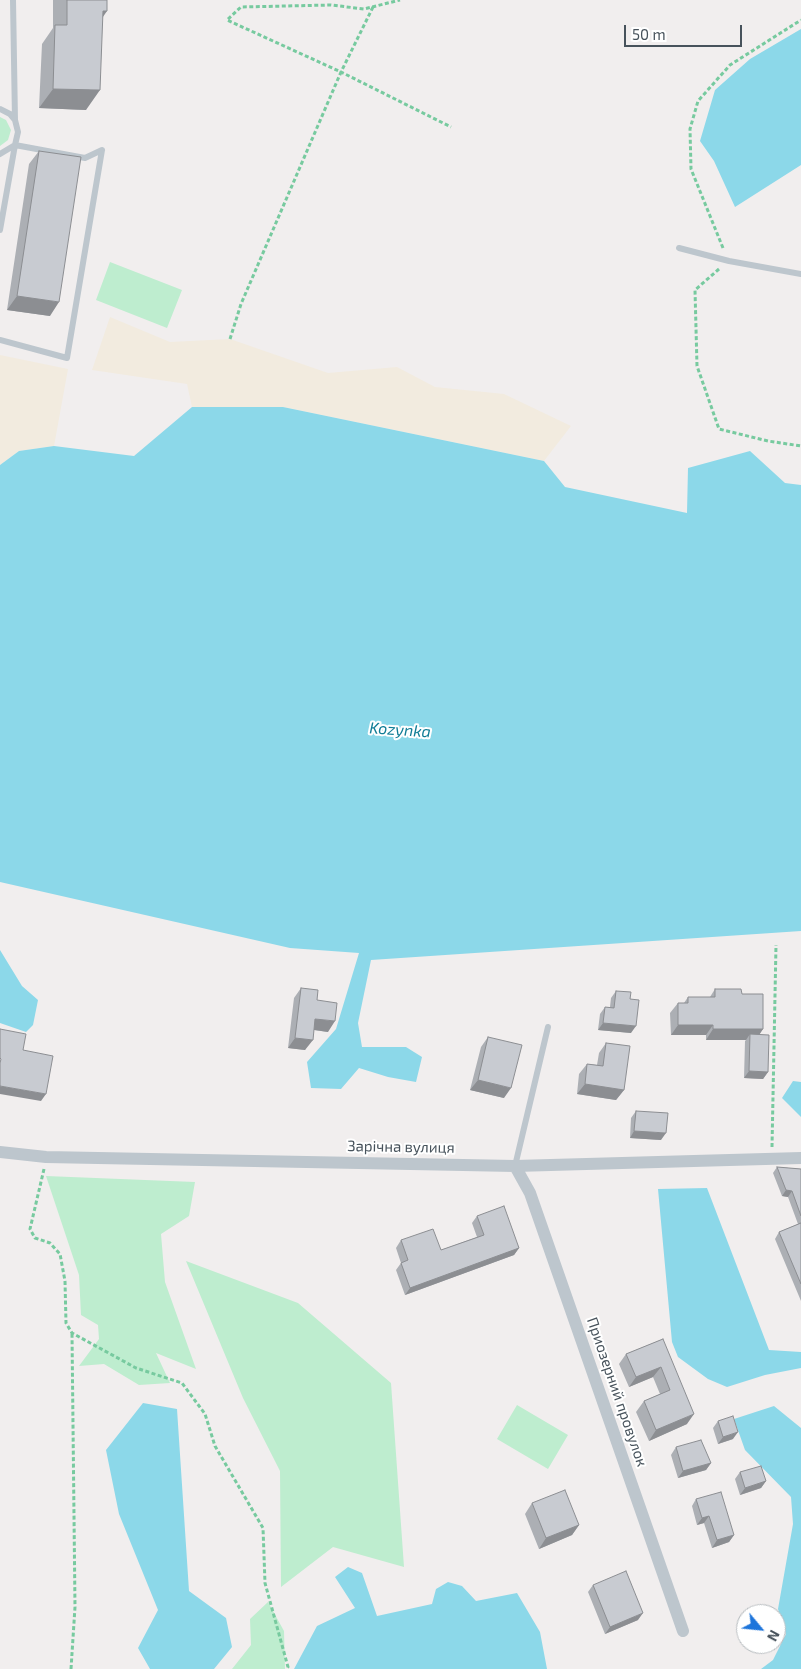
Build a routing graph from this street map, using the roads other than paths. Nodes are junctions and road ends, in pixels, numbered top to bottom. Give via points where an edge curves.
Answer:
1 (13, 0) edge
2 (0, 109) edge
3 (15, 120) junction
4 (14, 145) junction
5 (0, 154) edge
6 (0, 230) edge
7 (679, 248) dead end
8 (801, 274) edge
9 (0, 340) edge
10 (548, 1027) dead end
11 (0, 1152) edge
12 (801, 1158) edge
13 (515, 1166) junction
14 (683, 1631) dead end

1 - 3 lane
2 - 3 lane
3 - 4 lane via 18,132
4 - 5 lane
4 - 6 lane
4 - 9 lane via 85,158 102,150 67,358
7 - 8 lane
10 - 13 lane
11 - 13 street, Зарічна вулиця via 46,1157
12 - 13 street, Зарічна вулиця
13 - 14 street, Приозерний провулок via 530,1193

